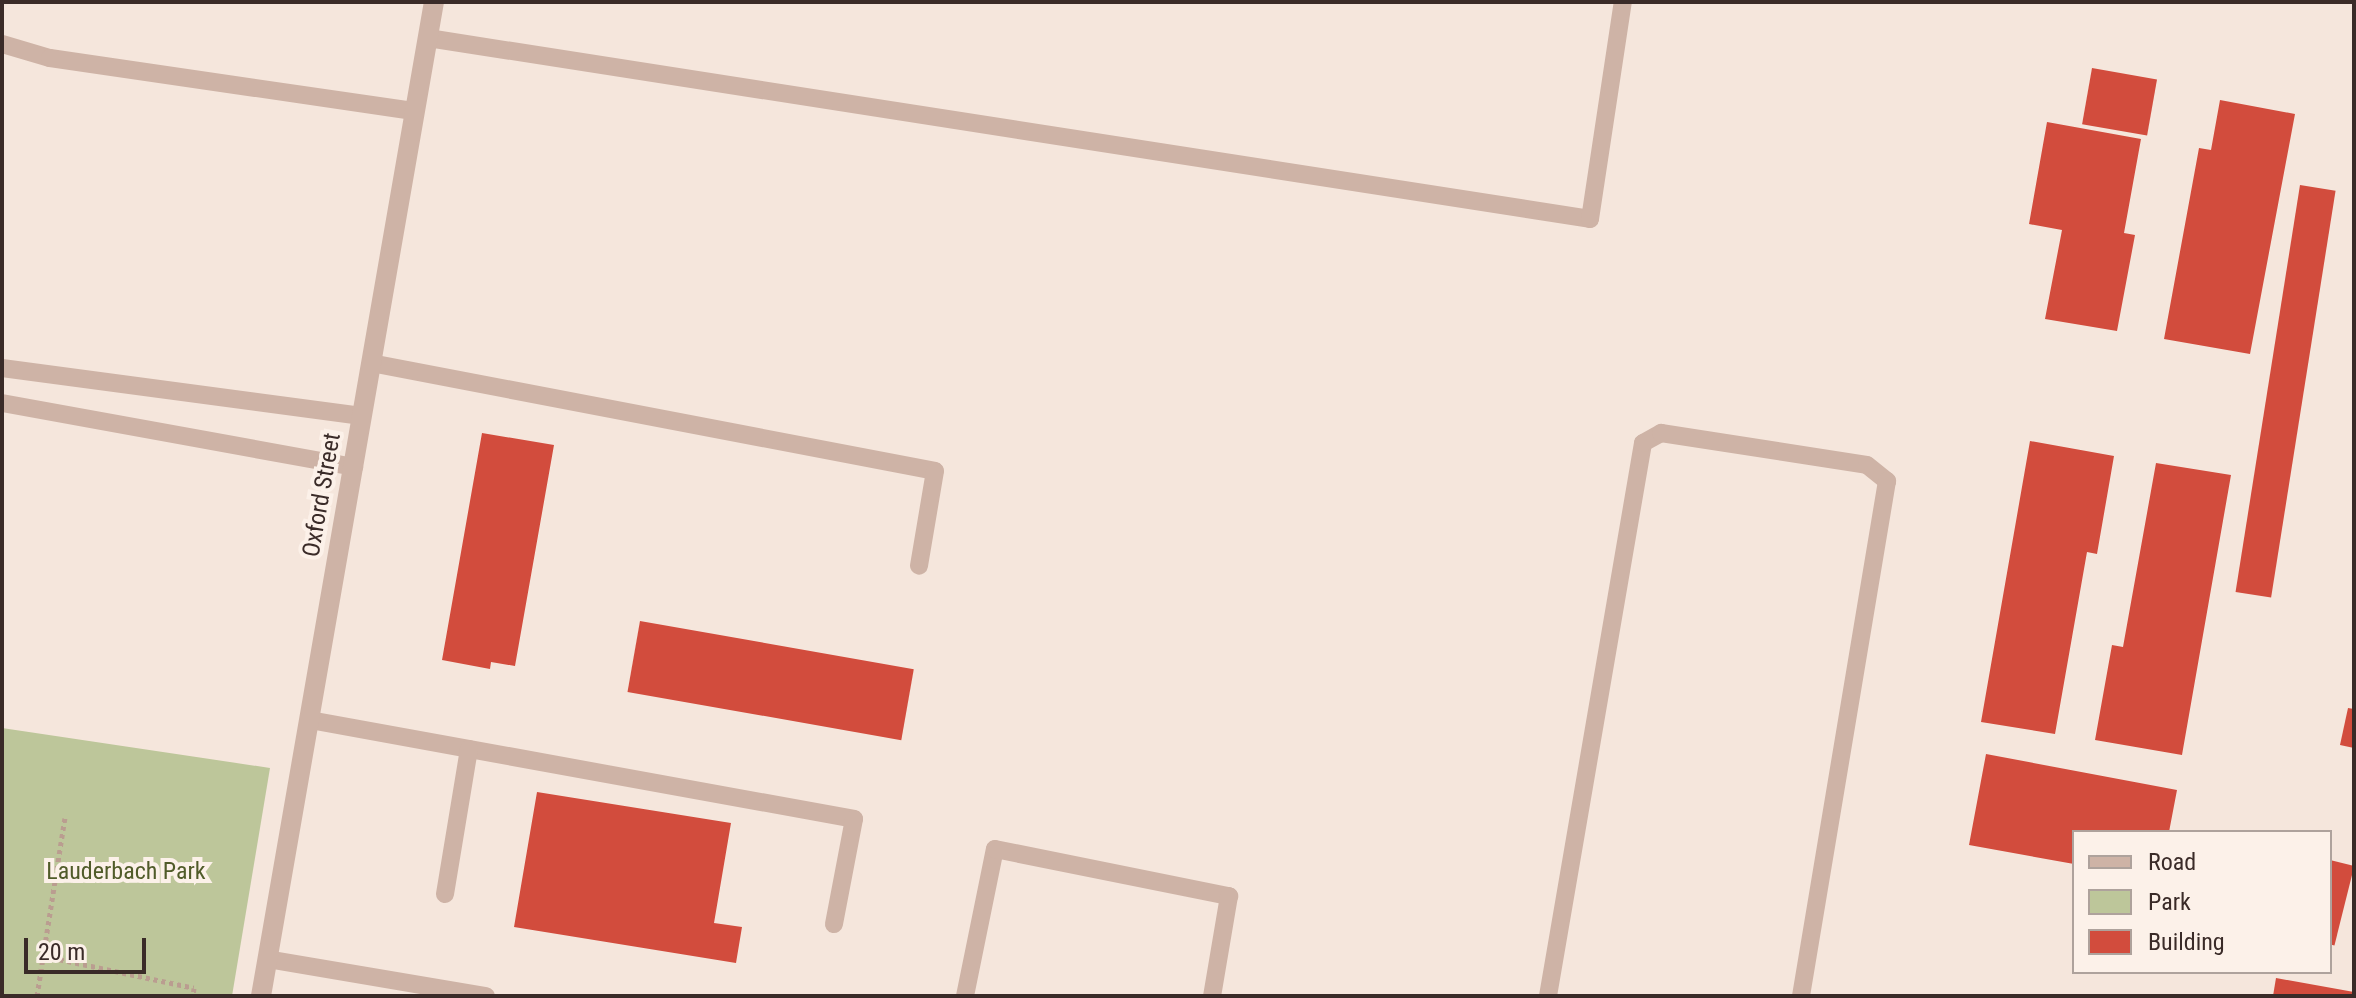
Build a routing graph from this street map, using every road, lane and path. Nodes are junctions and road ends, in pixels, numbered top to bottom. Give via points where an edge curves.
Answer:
1 (434, 2) edge
2 (1623, 2) edge
3 (428, 38) junction
4 (2, 44) edge
5 (415, 111) junction
6 (371, 363) junction
7 (2, 368) edge
8 (2, 403) edge
9 (362, 416) junction
10 (354, 467) junction
11 (919, 566) dead end
12 (310, 720) junction
13 (469, 749) junction
14 (65, 818) dead end
15 (445, 894) dead end
16 (834, 924) dead end
17 (44, 956) junction
18 (267, 959) junction
19 (37, 996) edge
20 (193, 996) edge
21 (261, 996) edge
22 (486, 996) edge
23 (965, 996) edge
24 (1212, 996) edge
25 (1548, 996) edge
26 (1801, 996) edge

1 - 3 street, Oxford Street
2 - 3 lane via 1590,219
3 - 5 street, Oxford Street
4 - 5 lane via 50,58
5 - 6 street, Oxford Street
6 - 9 street, Oxford Street
6 - 11 lane via 935,471
7 - 9 lane
8 - 10 lane
9 - 10 street, Oxford Street
10 - 12 street, Oxford Street
12 - 13 lane
12 - 18 street, Oxford Street
13 - 15 lane
13 - 16 lane via 854,819
14 - 17 path
17 - 19 path
17 - 20 path via 194,988
18 - 21 street, Oxford Street
18 - 22 lane
23 - 24 lane via 995,849 1229,896
25 - 26 lane via 1643,443 1661,433 1867,465 1887,481

